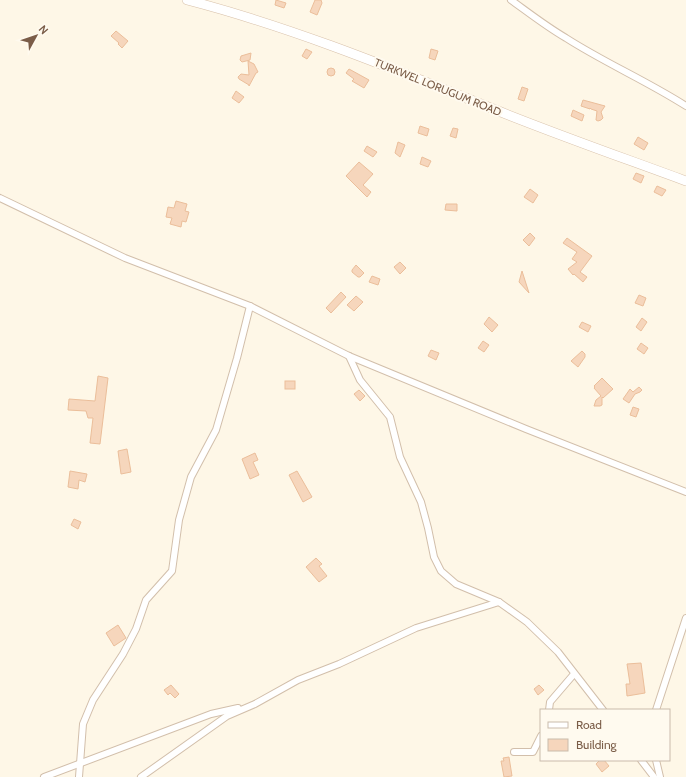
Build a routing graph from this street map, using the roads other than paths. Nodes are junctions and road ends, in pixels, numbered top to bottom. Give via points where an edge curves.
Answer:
1 (187, 0) edge
2 (511, 0) edge
3 (686, 106) edge
4 (686, 181) edge
5 (0, 198) edge
6 (250, 306) junction
7 (349, 356) junction
8 (686, 492) edge
9 (499, 602) junction
10 (686, 618) edge
11 (574, 674) junction
12 (255, 704) junction
13 (549, 709) edge
14 (602, 709) edge
15 (656, 709) edge
16 (540, 738) edge
17 (514, 752) dead end
18 (642, 761) edge
19 (656, 761) edge
20 (80, 763) junction
21 (44, 777) edge
22 (79, 777) edge
23 (141, 777) edge
24 (654, 777) edge
25 (660, 777) edge

1 - 4 main road, TURKWEL LORUGUM ROAD via 311,37
2 - 3 street via 566,38
5 - 6 street via 125,258
6 - 7 street
6 - 20 street via 216,430 191,477 179,520 172,571 146,600 136,629 123,654 93,700 83,724
7 - 8 street
7 - 9 street via 360,380 390,417 400,457 421,502 434,557 441,571 456,584
9 - 11 street via 527,622 558,652
9 - 12 street via 416,628 298,680
10 - 15 street
11 - 13 street via 550,702
11 - 14 street
12 - 20 street via 211,714
12 - 23 street via 227,716
16 - 17 street via 533,752
18 - 24 street
19 - 25 street
20 - 21 street
20 - 22 street

